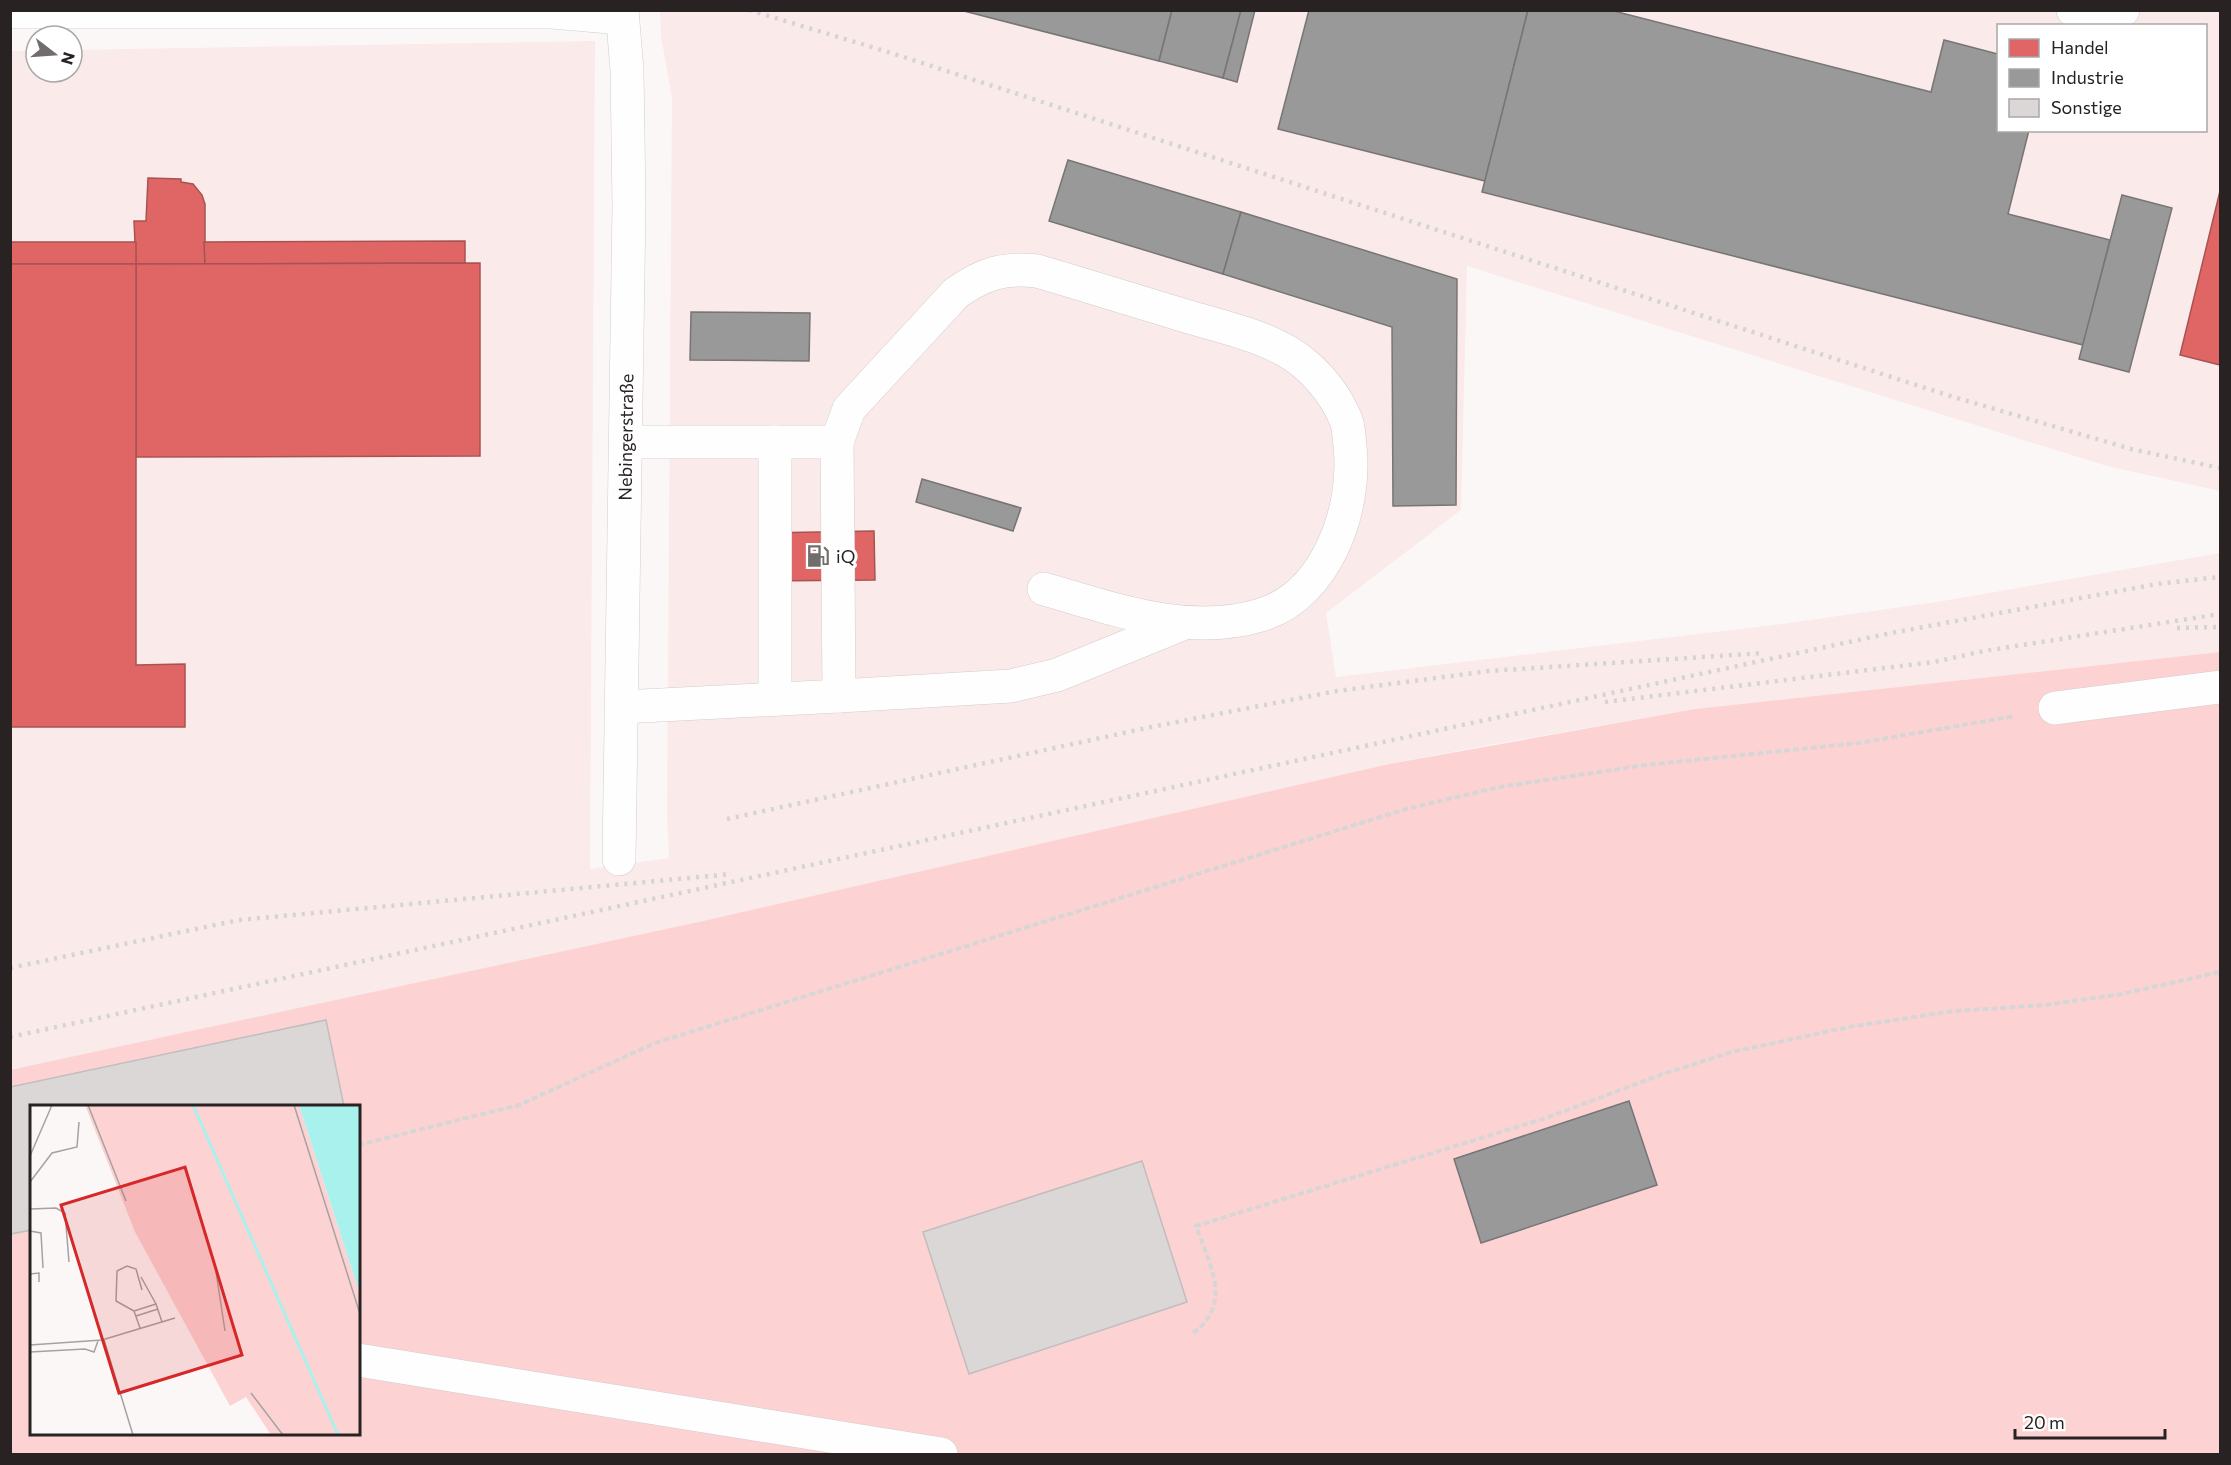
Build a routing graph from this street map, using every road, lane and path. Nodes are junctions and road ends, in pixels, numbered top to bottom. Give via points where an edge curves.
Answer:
1 (2073, 10) edge
2 (2123, 10) edge
3 (10, 12) edge
4 (622, 14) edge
5 (626, 442) junction
6 (775, 442) junction
7 (837, 442) junction
8 (1044, 589) dead end
9 (1182, 624) junction
10 (2220, 687) edge
11 (839, 696) junction
12 (775, 699) junction
13 (622, 707) junction
14 (2055, 708) joint
15 (619, 859) dead end
16 (2220, 972) edge
17 (360, 1145) edge
18 (1193, 1333) dead end
19 (360, 1360) edge
20 (941, 1455) edge

1 - 2 street via 2108,14
3 - 4 street, Nebingerstraße
4 - 5 street, Nebingerstraße via 629,205
5 - 6 street
5 - 13 street, Nebingerstraße
6 - 7 street
6 - 12 street
7 - 9 street via 849,409 956,293 990,272 1037,271 1263,340 1305,363 1330,390 1347,421 1352,461 1346,506 1334,548 1313,578 1289,602 1262,615
7 - 11 street
8 - 9 street
9 - 11 street via 1058,675 1011,686
10 - 14 street
11 - 12 street
12 - 13 street
13 - 15 street, Nebingerstraße
14 - 17 path via 1859,743 1646,765 1499,787 1406,809 655,1043 519,1105
16 - 18 path via 2122,994 2045,1005 1954,1011 1849,1027 1732,1052 1546,1118 1196,1226 1216,1286 1216,1299 1213,1312
19 - 20 street

